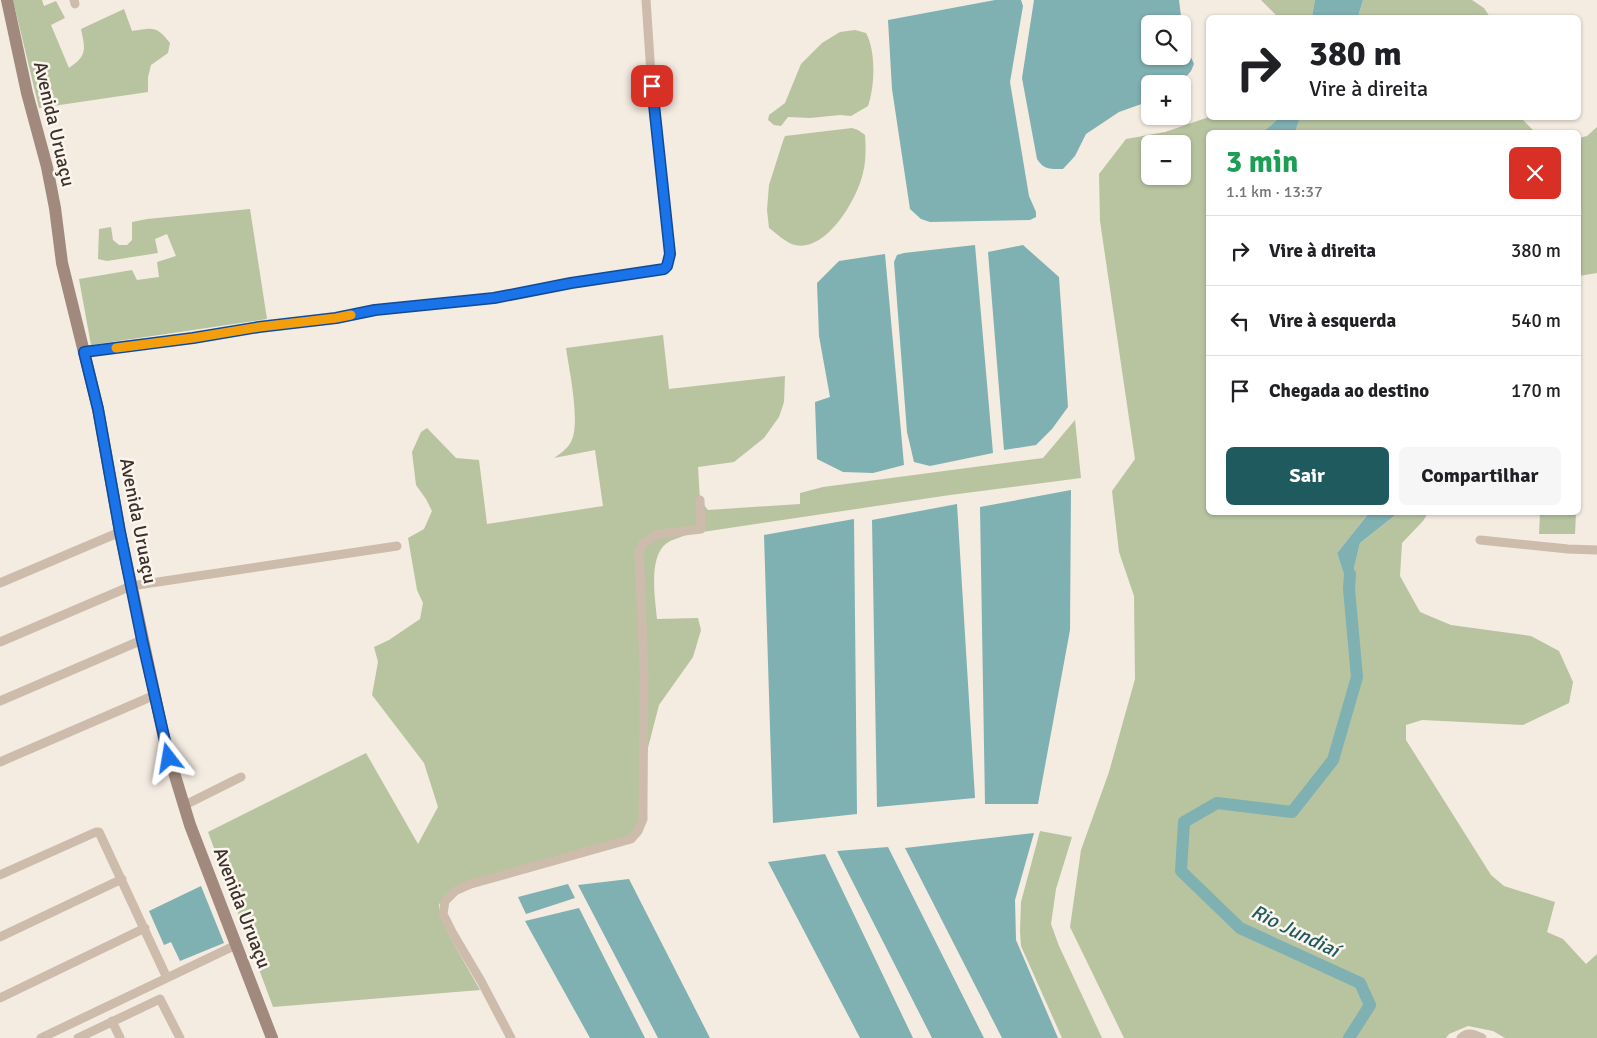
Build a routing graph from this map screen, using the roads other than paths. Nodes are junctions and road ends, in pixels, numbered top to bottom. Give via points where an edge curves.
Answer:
1 (7, 0) edge
2 (646, 0) edge
3 (84, 352) junction
4 (700, 500) dead end
5 (120, 532) junction
6 (1480, 540) dead end
7 (397, 546) dead end
8 (1597, 550) edge
9 (0, 583) edge
10 (131, 586) junction
11 (142, 640) junction
12 (0, 642) edge
13 (155, 695) junction
14 (0, 701) edge
15 (0, 762) edge
16 (241, 777) dead end
17 (183, 806) junction
18 (0, 876) edge
19 (122, 880) junction
20 (145, 928) junction
21 (0, 937) edge
22 (236, 945) junction
23 (168, 978) junction
24 (0, 998) edge
25 (112, 1022) junction
26 (41, 1038) edge
27 (78, 1038) edge
28 (120, 1038) edge
29 (180, 1038) edge
30 (272, 1038) edge
31 (511, 1038) edge
32 (1460, 1038) edge
33 (1482, 1038) edge

1 - 3 street, Avenida Uruaçu
2 - 3 street via 670,254 664,269 494,298 375,310
3 - 5 street, Avenida Uruaçu via 98,409
4 - 31 street via 701,529 659,534 643,543 639,551 644,772 643,819 638,831 631,839 471,884 455,890 444,900 443,914
5 - 9 street
5 - 10 street, Avenida Uruaçu
6 - 8 street
7 - 10 street
10 - 11 street, Avenida Uruaçu
10 - 12 street
11 - 13 street, Avenida Uruaçu
11 - 14 street
13 - 15 street
13 - 17 street, Avenida Uruaçu
16 - 17 street
17 - 22 street, Avenida Uruaçu
18 - 19 street via 99,832
19 - 20 street
19 - 21 street
20 - 23 street
20 - 24 street
22 - 23 street
22 - 30 street, Avenida Uruaçu
23 - 26 street
25 - 27 street
25 - 28 street
25 - 29 street via 160,999
32 - 33 street via 1464,1034

